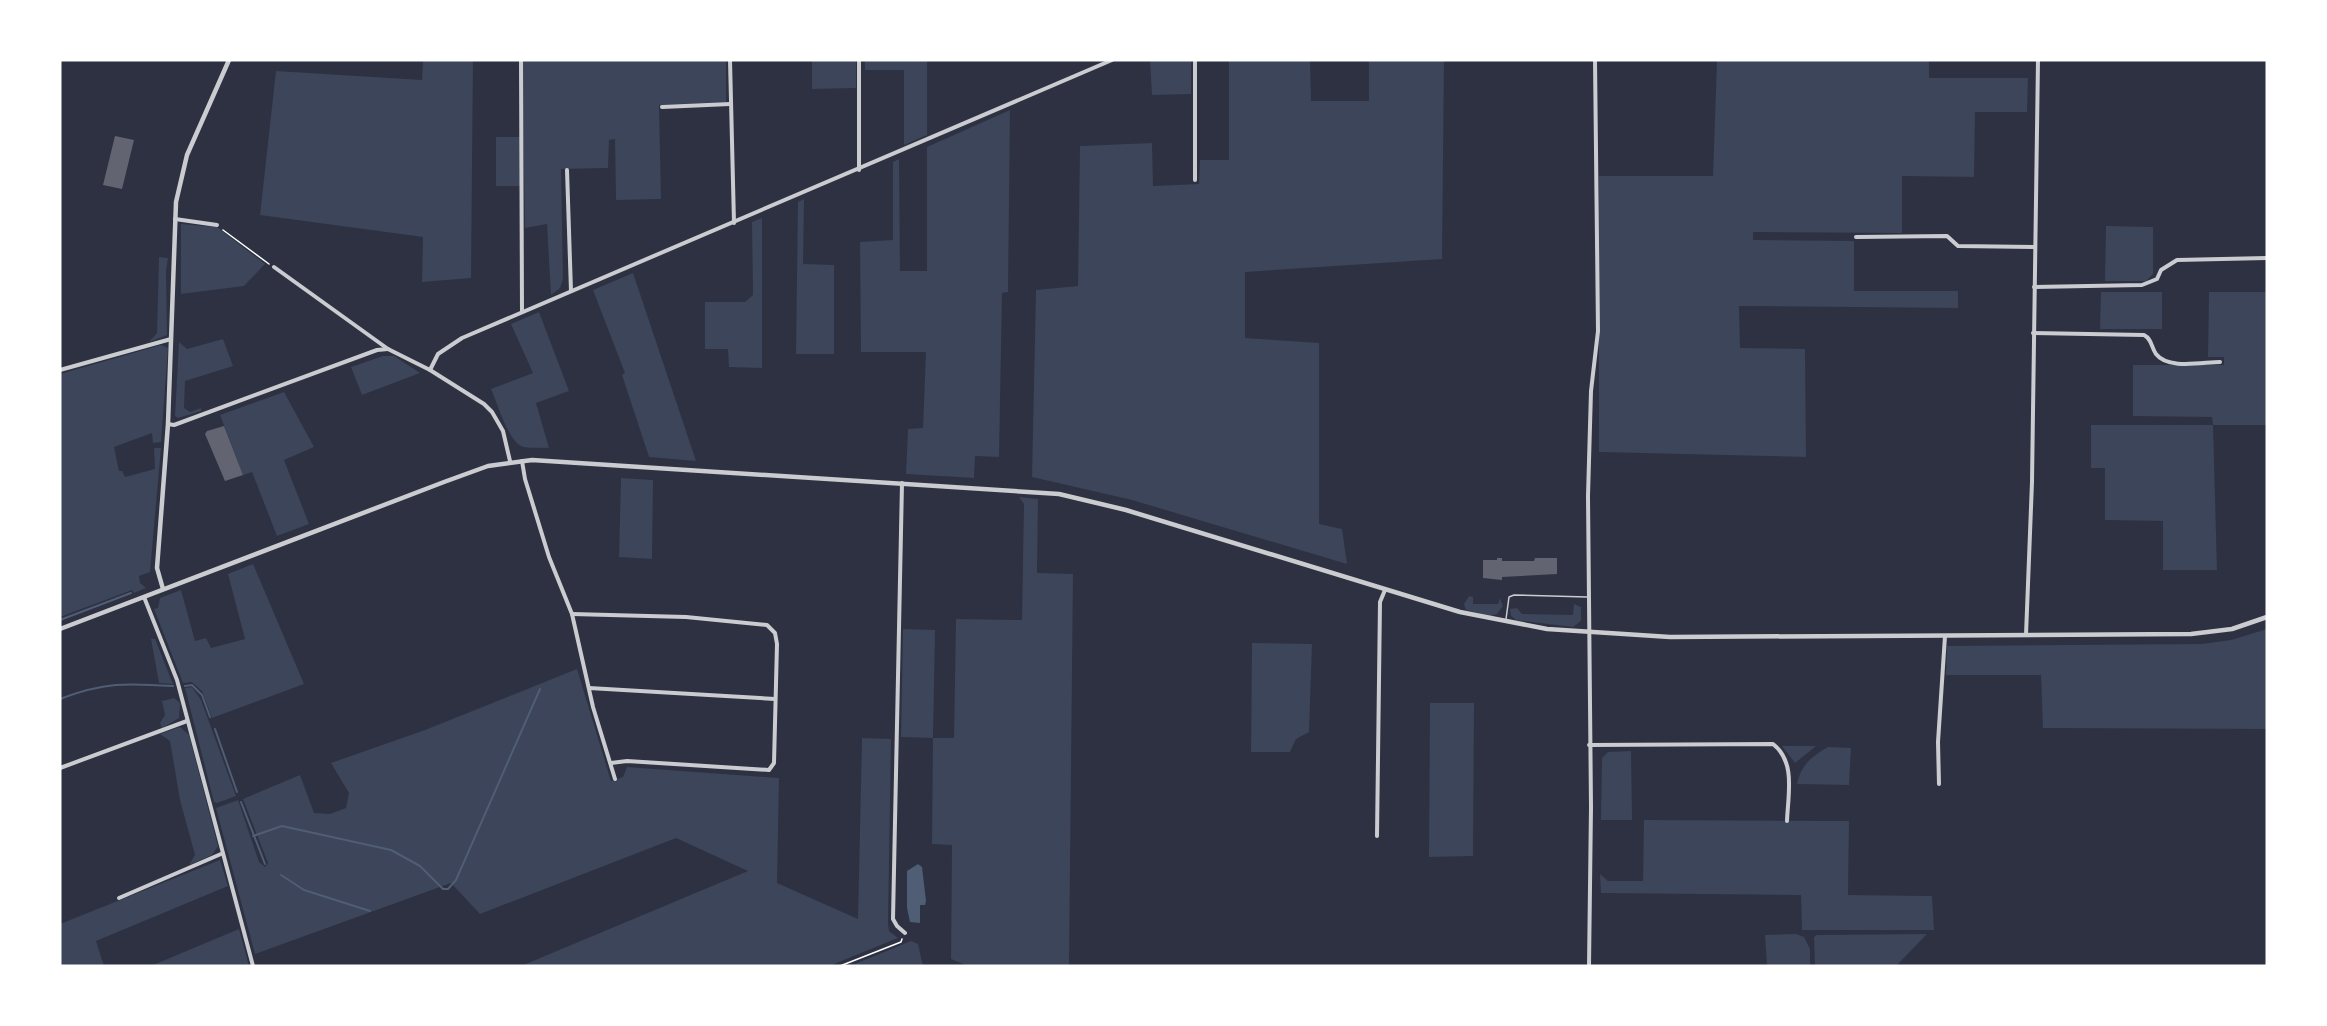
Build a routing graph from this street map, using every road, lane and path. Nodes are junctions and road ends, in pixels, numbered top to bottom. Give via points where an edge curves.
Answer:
1 (229, 60) edge
2 (521, 60) edge
3 (730, 60) edge
4 (859, 60) edge
5 (1112, 60) edge
6 (1195, 60) edge
7 (1595, 60) edge
8 (2037, 60) edge
9 (730, 104) junction
10 (662, 107) dead end
11 (567, 170) dead end
12 (859, 170) junction
13 (1195, 180) dead end
14 (174, 219) junction
15 (734, 223) junction
16 (217, 225) joint
17 (1856, 237) dead end
18 (2034, 248) junction
19 (2267, 258) edge
20 (273, 267) joint
21 (2034, 287) junction
22 (571, 291) junction
23 (522, 312) junction
24 (2033, 333) junction
25 (172, 339) junction
26 (388, 349) junction
27 (2220, 362) dead end
28 (60, 370) edge
29 (430, 370) junction
30 (168, 424) junction
31 (510, 461) junction
32 (522, 461) junction
33 (902, 482) junction
34 (163, 589) junction
35 (1385, 590) junction
36 (144, 597) junction
37 (1588, 597) junction
38 (572, 614) junction
39 (2267, 617) edge
40 (1506, 622) junction
41 (60, 629) edge
42 (1589, 632) junction
43 (1945, 636) junction
44 (2026, 636) junction
45 (590, 688) junction
46 (775, 699) junction
47 (187, 721) junction
48 (1589, 745) junction
49 (611, 764) junction
50 (60, 768) edge
51 (615, 779) dead end
52 (1939, 784) dead end
53 (1787, 821) dead end
54 (1377, 836) dead end
55 (221, 854) junction
56 (119, 898) dead end
57 (905, 933) joint
58 (252, 966) edge
59 (840, 966) edge
60 (1589, 966) edge

1 - 14 street via 187,155
2 - 23 street
3 - 9 street
4 - 12 street
5 - 12 street
6 - 13 street
7 - 37 street via 1598,331 1591,391
8 - 18 street
9 - 10 street
9 - 15 street
11 - 22 street
12 - 15 street
14 - 16 street
14 - 25 street
15 - 22 street
16 - 20 path
17 - 18 street via 1947,236 1958,246
18 - 21 street
19 - 21 street via 2177,260 2161,270 2157,279 2142,285
20 - 26 street
21 - 24 street
22 - 23 street
23 - 29 street via 452,343 434,359
24 - 27 street via 2144,335 2164,361
24 - 44 street
25 - 28 street
25 - 30 street
26 - 29 street
26 - 30 street
29 - 31 street via 492,412 506,440
30 - 34 street via 158,568
31 - 32 street
31 - 34 street via 444,482
32 - 33 street
32 - 38 street via 549,557
33 - 35 street via 1070,496
33 - 57 street via 893,919
34 - 36 street
35 - 40 street
35 - 54 street via 1380,602
36 - 41 street
36 - 47 street via 177,680
37 - 40 lane via 1514,595 1507,603
37 - 42 street
38 - 45 street
38 - 46 street via 686,617 768,626 775,633 777,644
39 - 44 street via 2232,629 2200,633
40 - 42 street
42 - 43 street via 1670,637
42 - 48 street
43 - 44 street
43 - 52 street
45 - 46 street
45 - 49 street
46 - 49 street via 774,763 770,770 627,761
47 - 50 street
47 - 55 street
48 - 53 street via 1773,744 1781,750 1788,766
48 - 60 street
49 - 51 street
55 - 56 street
55 - 58 street
57 - 59 path via 901,942

